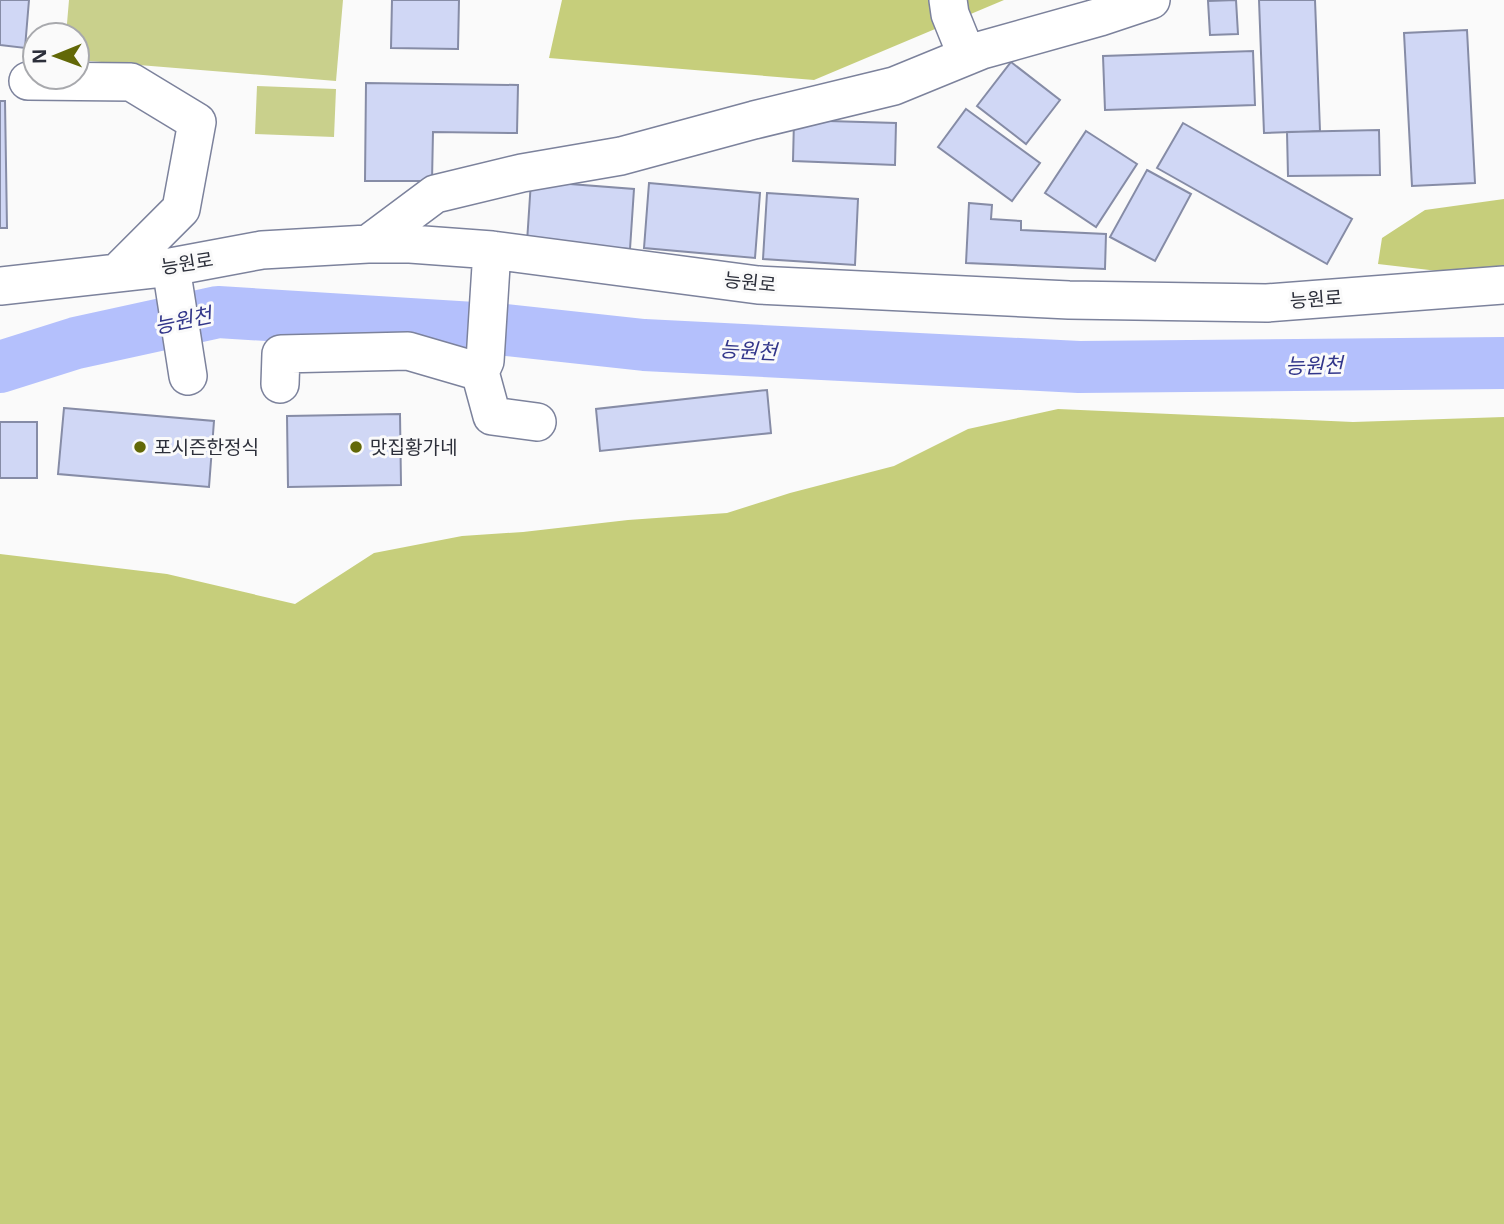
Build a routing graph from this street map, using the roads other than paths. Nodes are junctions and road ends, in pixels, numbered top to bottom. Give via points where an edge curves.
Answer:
1 (948, 0) edge
2 (1151, 0) edge
3 (967, 56) junction
4 (91, 82) edge
5 (368, 244) junction
6 (492, 259) junction
7 (172, 269) junction
8 (118, 272) junction
9 (1504, 285) edge
10 (0, 286) edge
11 (482, 366) junction
12 (188, 376) dead end
13 (280, 384) dead end
14 (537, 422) dead end

1 - 3 street
2 - 3 street
3 - 5 street via 894,86 621,156 435,194
4 - 8 street via 131,82 197,122 181,209
5 - 6 street, 능원로 via 410,244
5 - 7 street, 능원로 via 262,250
6 - 9 street, 능원로 via 758,285 1069,300 1267,303
6 - 11 street
7 - 8 street, 능원로
7 - 12 street
8 - 10 street, 능원로
11 - 13 street via 408,351 281,354
11 - 14 street via 492,416

